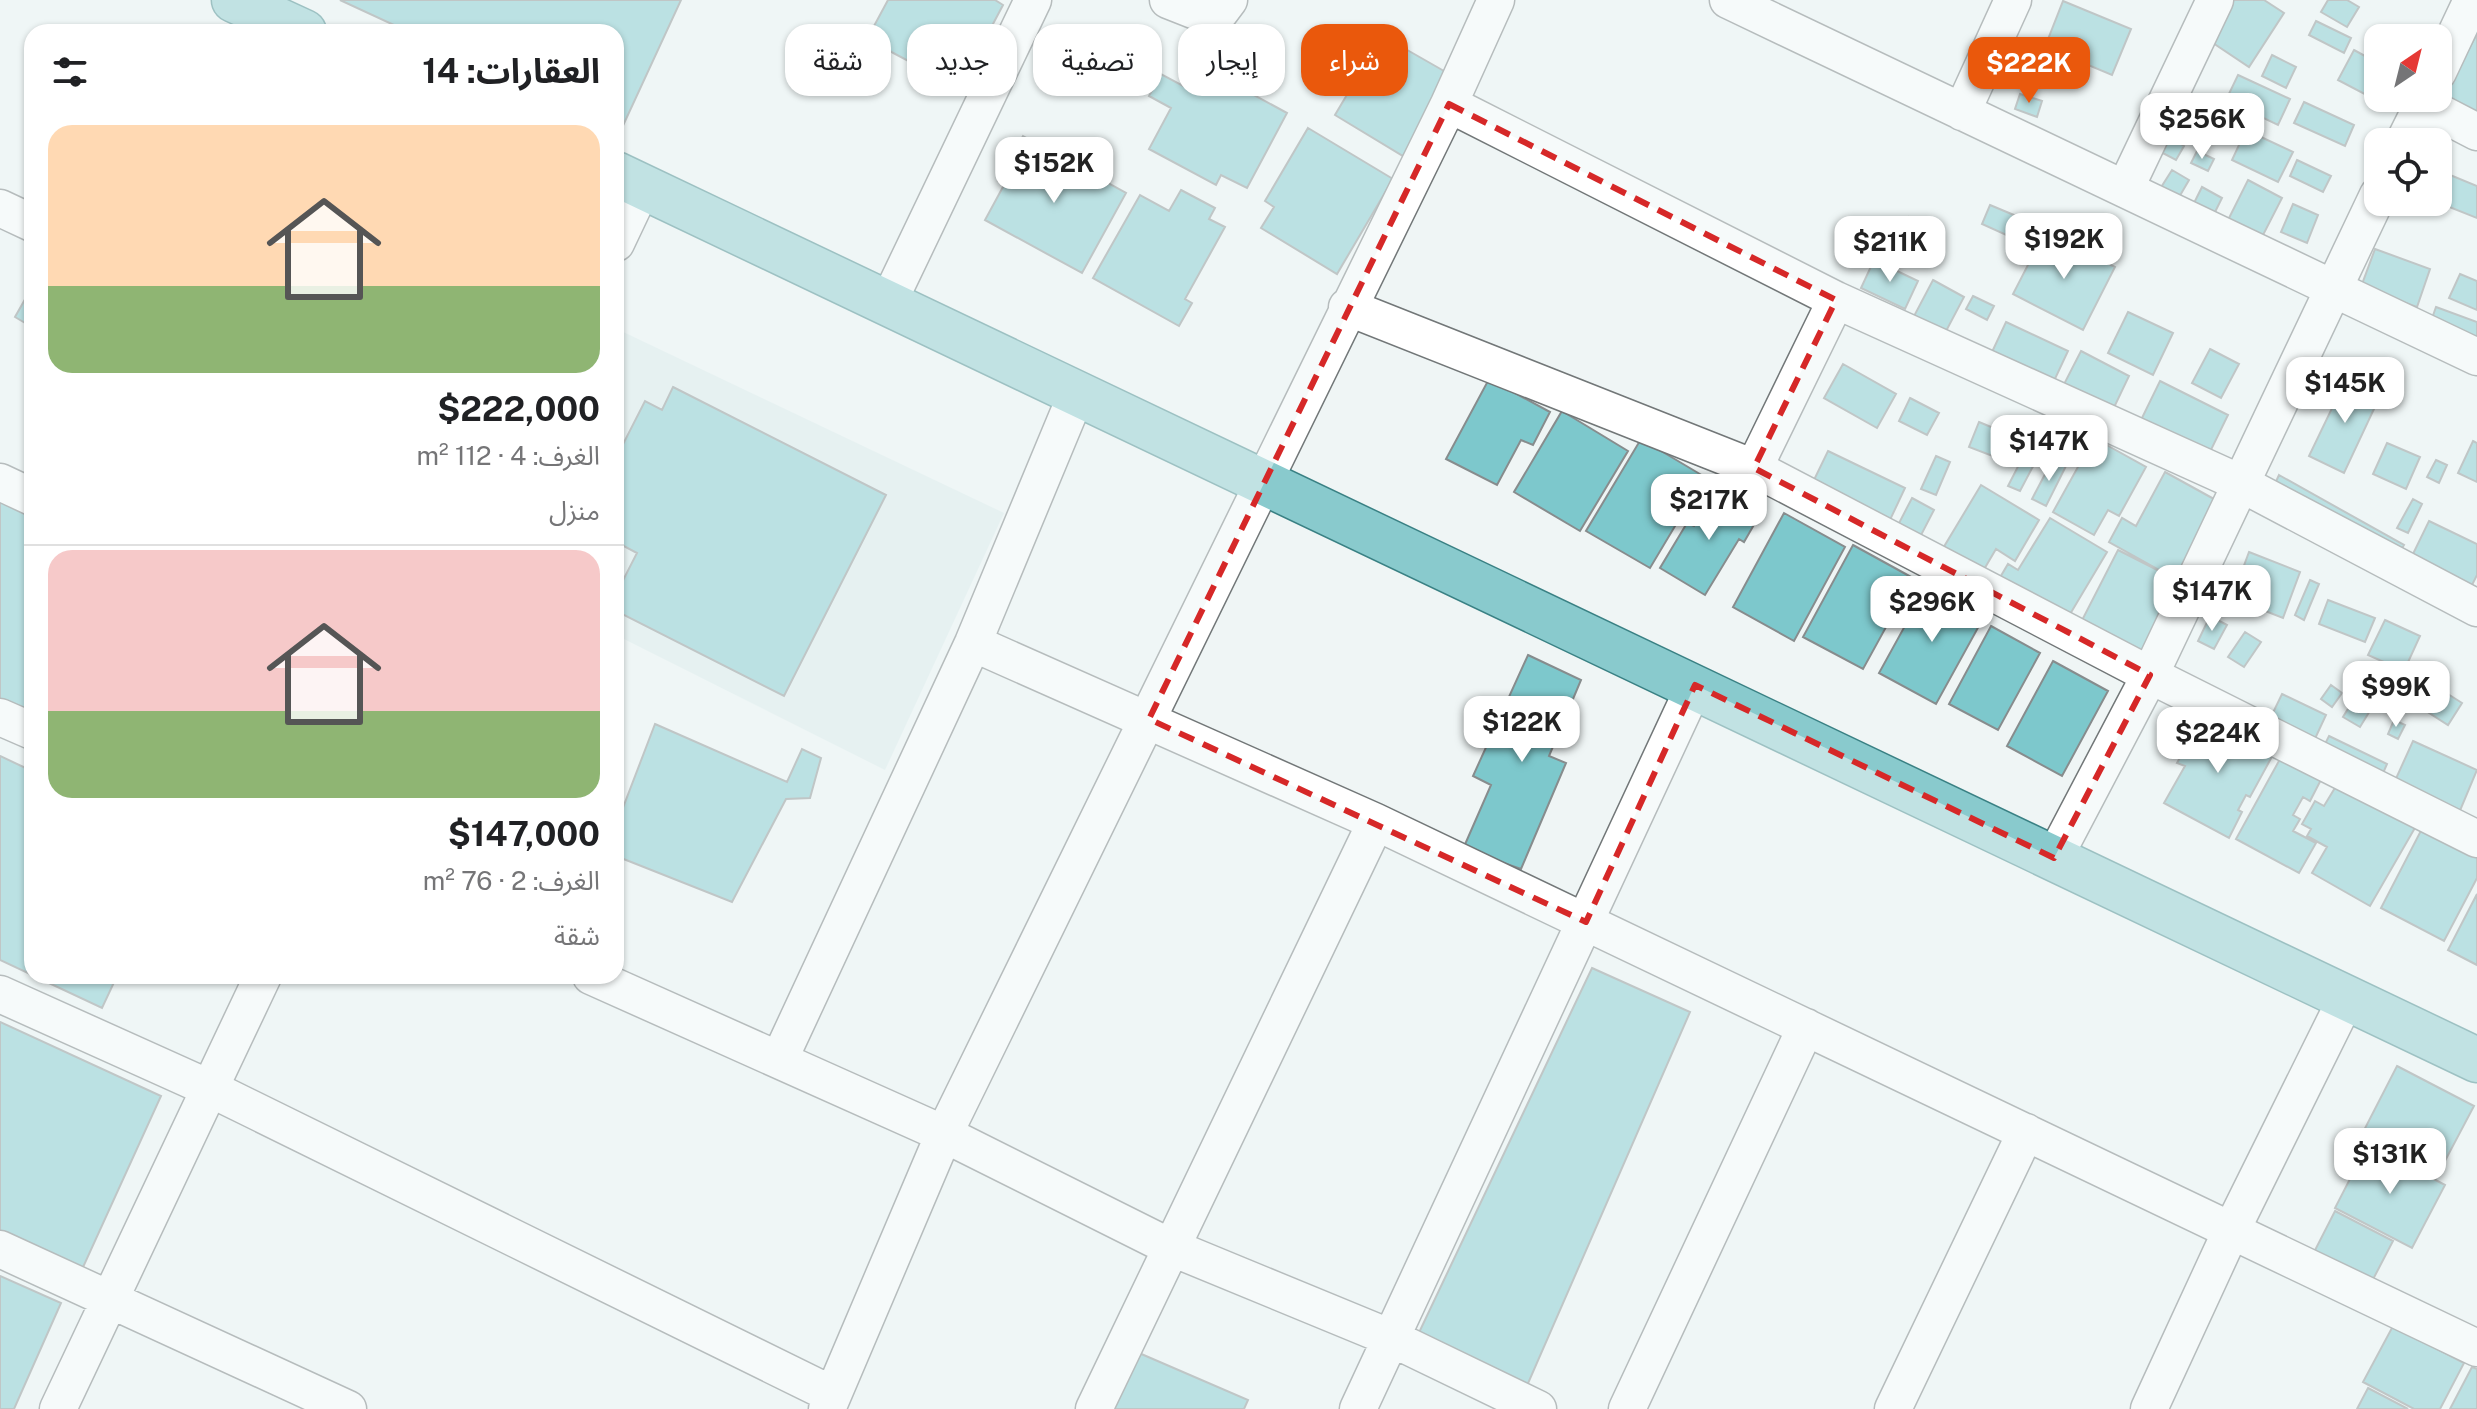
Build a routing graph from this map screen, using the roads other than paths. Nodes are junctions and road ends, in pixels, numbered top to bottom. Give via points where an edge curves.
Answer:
1 (1033, 0) edge
2 (1168, 0) edge
3 (1229, 0) edge
4 (1496, 0) edge
5 (1728, 0) edge
6 (2013, 0) edge
7 (2215, 0) edge
8 (2472, 0) edge
9 (1768, 9) edge
10 (243, 13) edge
11 (278, 24) edge
12 (2452, 42) edge
13 (1449, 104) junction
14 (2452, 111) edge
15 (1962, 112) junction
16 (2477, 132) edge
17 (630, 180) edge
18 (2125, 189) junction
19 (624, 207) edge
20 (0, 208) edge
21 (2368, 216) edge
22 (24, 219) edge
23 (2332, 288) junction
24 (1836, 300) junction
25 (887, 305) junction
26 (1347, 307) junction
27 (2477, 357) edge
28 (1077, 393) junction
29 (1754, 468) junction
30 (0, 482) edge
31 (2238, 482) junction
32 (1264, 483) junction
33 (24, 493) edge
34 (2477, 608) edge
35 (973, 643) junction
36 (2150, 675) junction
37 (1695, 685) junction
38 (0, 717) edge
39 (1149, 719) junction
40 (24, 728) edge
41 (1376, 822) junction
42 (2477, 839) edge
43 (2054, 858) junction
44 (1586, 922) junction
45 (259, 984) edge
46 (609, 984) edge
47 (0, 994) edge
48 (2347, 997) junction
49 (1806, 1027) junction
50 (779, 1060) junction
51 (2477, 1060) edge
52 (211, 1089) junction
53 (2026, 1132) junction
54 (944, 1134) junction
55 (2232, 1229) junction
56 (1170, 1247) junction
57 (0, 1249) edge
58 (110, 1297) junction
59 (1391, 1338) junction
60 (2477, 1348) edge
61 (830, 1402) edge
62 (58, 1409) edge
63 (348, 1409) edge
64 (1094, 1409) edge
65 (1358, 1409) edge
66 (1538, 1409) edge
67 (1627, 1409) edge
68 (1893, 1409) edge
69 (2149, 1409) edge

1 - 25 street
2 - 3 street via 1201,13 1220,12
4 - 13 street
5 - 9 street
6 - 15 street
7 - 18 street
8 - 12 street
9 - 15 street
10 - 11 main road
13 - 24 street
13 - 26 street
14 - 16 street
15 - 18 street
17 - 19 street
17 - 25 main road
18 - 23 street
20 - 22 street
21 - 23 street
23 - 27 street
23 - 31 street
24 - 29 street
24 - 31 street
25 - 28 main road
26 - 29 street
26 - 32 street
28 - 32 main road
28 - 35 street
29 - 36 street
30 - 33 street
31 - 34 street
31 - 36 street
32 - 37 main road
32 - 39 street
35 - 39 street
35 - 50 street
36 - 42 street
36 - 43 street
37 - 43 main road
37 - 44 street
38 - 40 street
39 - 41 street
39 - 54 street
41 - 44 street
41 - 56 street
43 - 48 main road
44 - 49 street
44 - 59 street
45 - 52 street
46 - 50 street
47 - 52 street
48 - 51 main road
48 - 55 street
49 - 53 street
49 - 67 street
50 - 54 street
52 - 58 street
52 - 61 street
53 - 55 street
53 - 68 street
54 - 56 street
54 - 61 street
55 - 60 street
55 - 69 street
56 - 59 street
56 - 64 street
57 - 58 street
58 - 62 street
58 - 63 street
59 - 65 street
59 - 66 street

